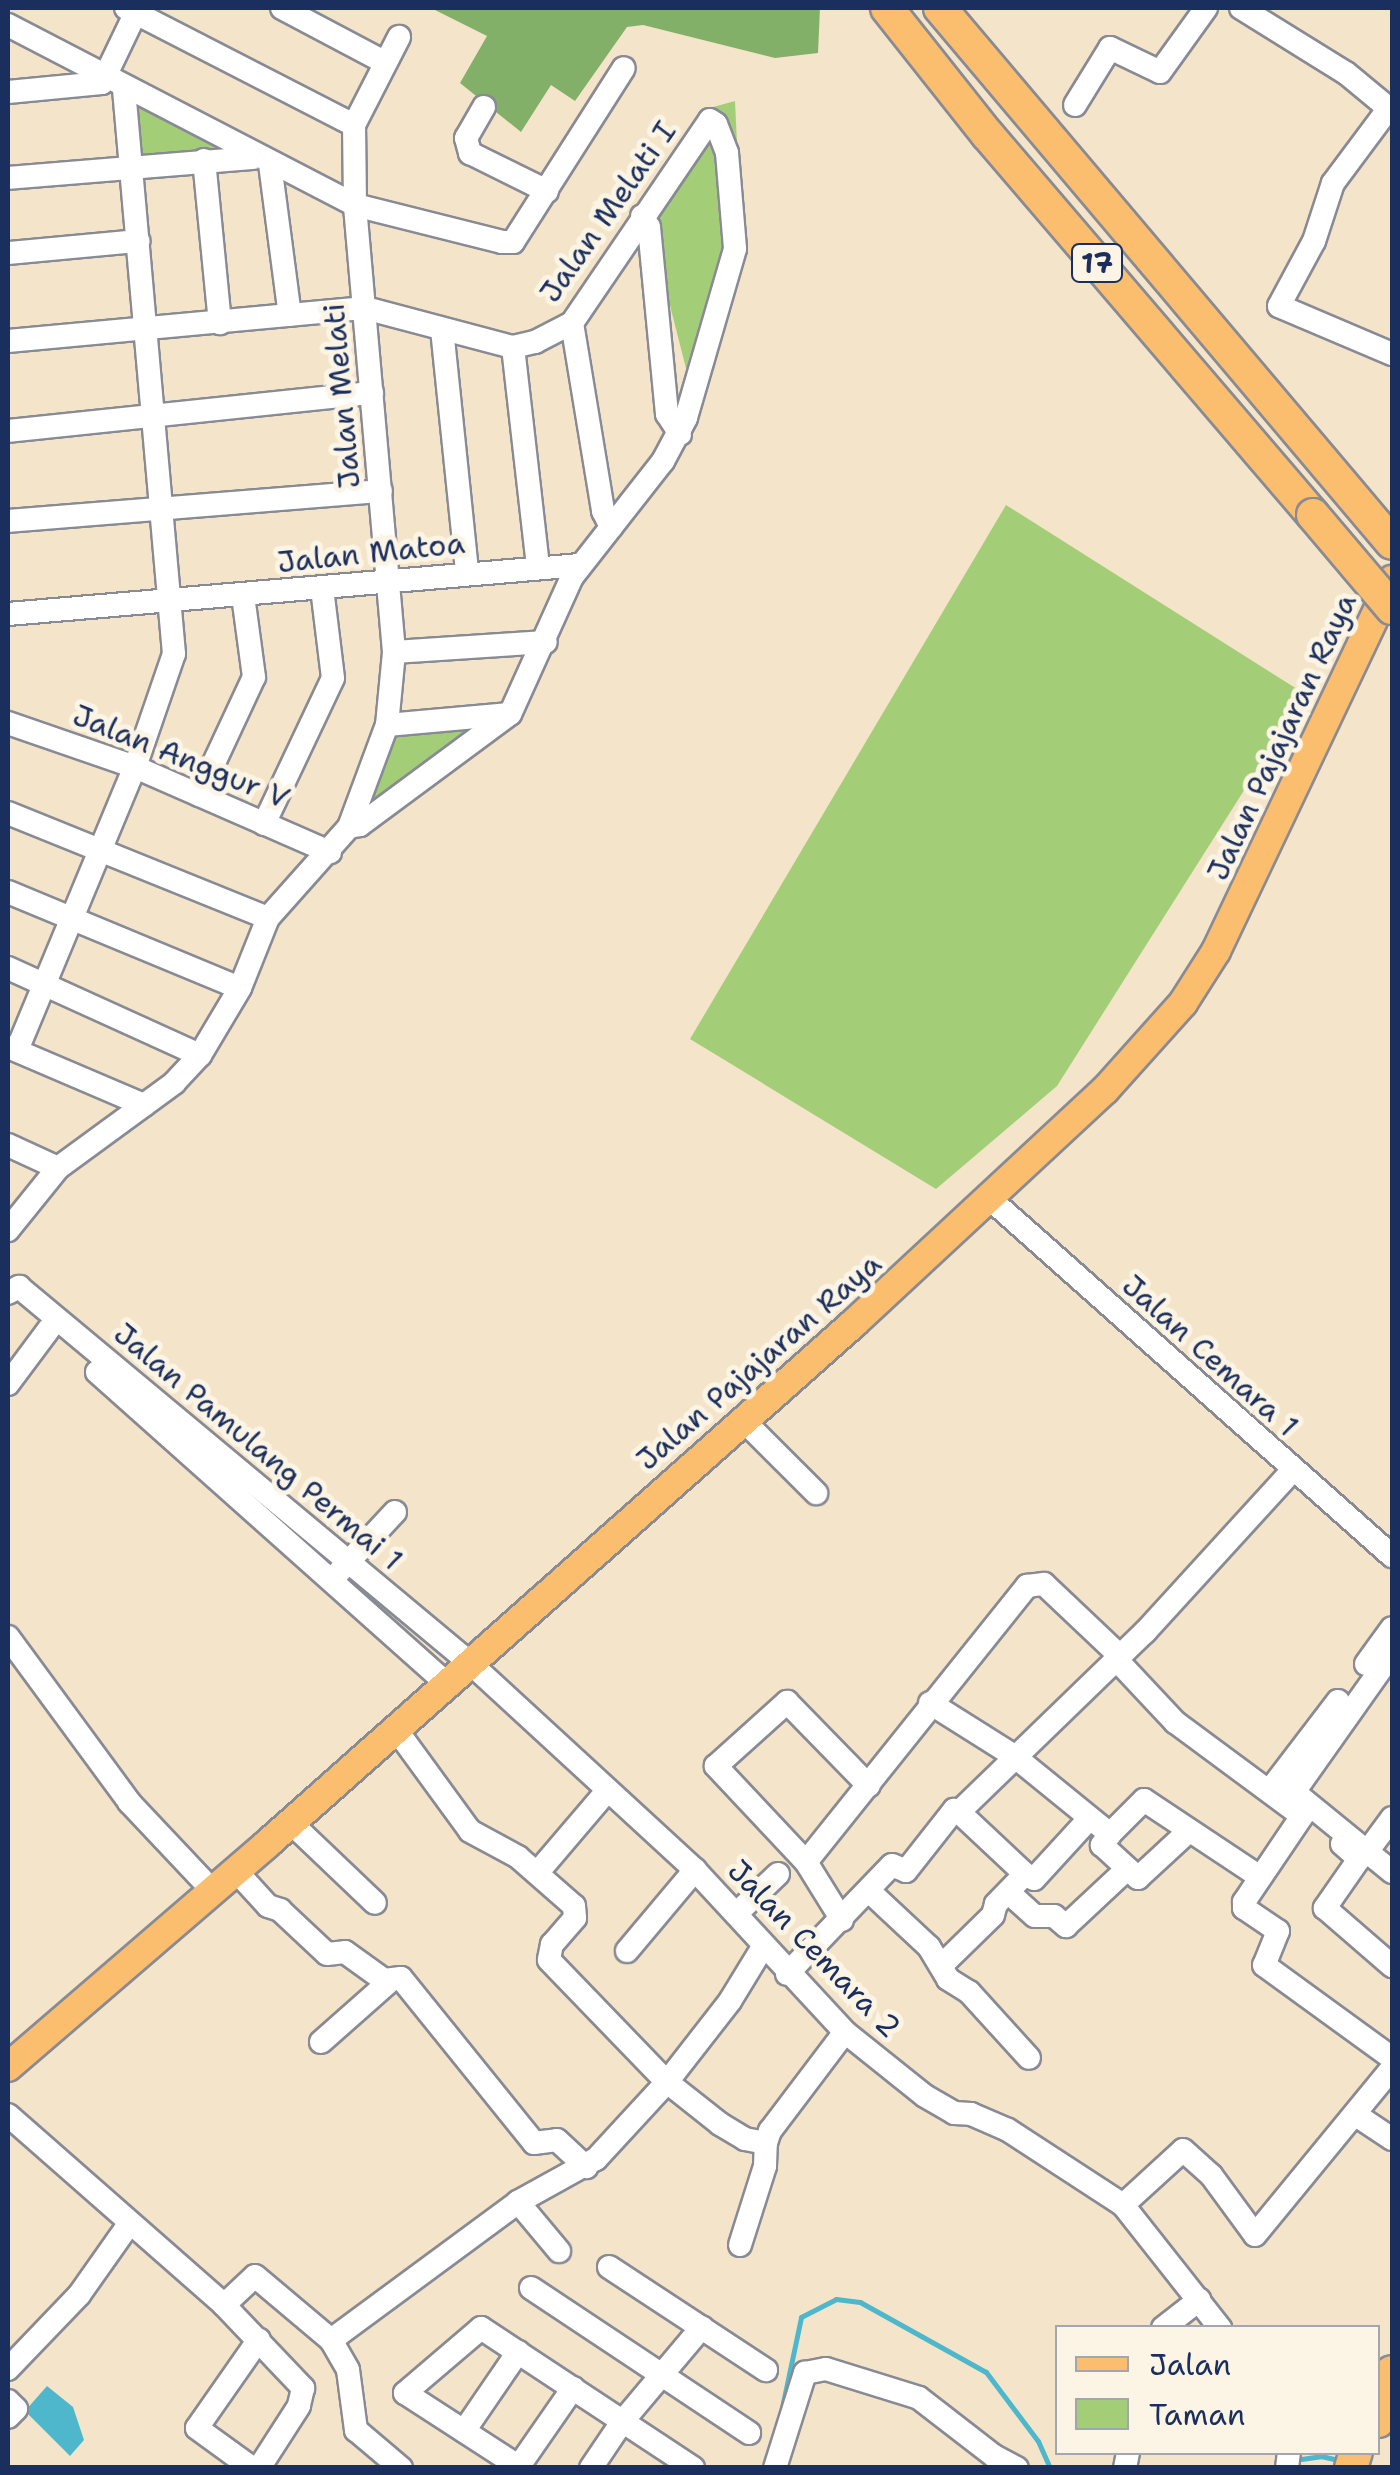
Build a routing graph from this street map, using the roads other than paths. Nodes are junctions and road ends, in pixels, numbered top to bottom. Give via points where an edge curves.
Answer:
1 (282, 8) edge
2 (887, 8) edge
3 (940, 8) edge
4 (1206, 8) edge
5 (1241, 8) edge
6 (133, 9) edge
7 (8, 25) edge
8 (399, 38) dead end
9 (384, 62) junction
10 (624, 68) dead end
11 (114, 84) junction
12 (8, 92) edge
13 (1076, 105) dead end
14 (484, 107) dead end
15 (1391, 110) edge
16 (354, 125) junction
17 (204, 160) junction
18 (264, 161) junction
19 (133, 168) junction
20 (8, 178) edge
21 (547, 191) junction
22 (355, 205) junction
23 (642, 216) junction
24 (138, 241) junction
25 (8, 252) edge
26 (365, 308) junction
27 (290, 315) junction
28 (220, 323) junction
29 (572, 323) junction
30 (442, 329) junction
31 (147, 331) junction
32 (8, 342) edge
33 (513, 346) junction
34 (1392, 354) edge
35 (372, 393) junction
36 (154, 417) junction
37 (8, 431) edge
38 (680, 434) junction
39 (381, 491) junction
40 (161, 509) junction
41 (8, 522) edge
42 (611, 527) junction
43 (1392, 542) edge
44 (579, 565) junction
45 (538, 566) junction
46 (467, 573) junction
47 (1392, 580) edge
48 (389, 582) junction
49 (322, 588) junction
50 (243, 596) junction
51 (170, 601) junction
52 (1392, 608) edge
53 (8, 614) edge
54 (546, 642) junction
55 (394, 652) junction
56 (510, 714) junction
57 (8, 723) edge
58 (387, 725) junction
59 (135, 767) junction
60 (199, 795) junction
61 (8, 812) edge
62 (264, 824) junction
63 (350, 827) junction
64 (100, 852) junction
65 (330, 852) junction
66 (8, 892) edge
67 (268, 918) junction
68 (71, 919) junction
69 (8, 968) edge
70 (44, 984) junction
71 (240, 988) junction
72 (12, 1049) edge
73 (200, 1055) junction
74 (144, 1105) junction
75 (8, 1145) edge
76 (58, 1168) junction
77 (989, 1198) junction
78 (8, 1230) edge
79 (8, 1293) edge
80 (49, 1329) junction
81 (8, 1384) edge
82 (154, 1411) junction
83 (742, 1419) junction
84 (208, 1456) junction
85 (1293, 1470) junction
86 (816, 1494) dead end
87 (395, 1512) dead end
88 (1392, 1556) edge
89 (348, 1561) junction
90 (332, 1580) junction
91 (8, 1636) edge
92 (1389, 1647) edge
93 (1116, 1656) junction
94 (468, 1662) junction
95 (446, 1682) junction
96 (930, 1704) junction
97 (395, 1728) junction
98 (1014, 1756) junction
99 (869, 1786) junction
100 (1270, 1790) junction
101 (608, 1791) junction
102 (959, 1812) junction
103 (1302, 1816) junction
104 (1392, 1818) edge
105 (1089, 1819) junction
106 (290, 1822) junction
107 (1188, 1831) junction
108 (1110, 1834) junction
109 (1367, 1852) junction
110 (806, 1862) junction
111 (695, 1870) junction
112 (1126, 1870) junction
113 (236, 1871) junction
114 (538, 1872) junction
115 (1392, 1872) edge
116 (778, 1874) dead end
117 (1025, 1874) junction
118 (1260, 1877) junction
119 (213, 1891) junction
120 (870, 1891) junction
121 (1008, 1892) junction
122 (375, 1903) dead end
123 (736, 1914) junction
124 (842, 1920) junction
125 (763, 1947) junction
126 (626, 1951) dead end
127 (942, 1965) junction
128 (1392, 1966) edge
129 (787, 1974) junction
130 (392, 1980) junction
131 (846, 2032) junction
132 (320, 2042) dead end
133 (1029, 2058) dead end
134 (1392, 2058) edge
135 (8, 2067) edge
136 (1392, 2068) edge
137 (667, 2082) junction
138 (8, 2114) edge
139 (1356, 2115) junction
140 (1392, 2140) edge
141 (766, 2143) junction
142 (586, 2167) junction
143 (518, 2202) junction
144 (1123, 2205) junction
145 (129, 2224) junction
146 (740, 2245) dead end
147 (559, 2250) dead end
148 (609, 2268) dead end
149 (531, 2288) dead end
150 (1198, 2300) junction
151 (224, 2305) junction
152 (1167, 2325) edge
153 (1218, 2325) edge
154 (702, 2328) junction
155 (258, 2339) junction
156 (332, 2340) junction
157 (518, 2352) junction
158 (8, 2369) edge
159 (766, 2370) dead end
160 (663, 2374) junction
161 (573, 2388) junction
162 (8, 2401) edge
163 (8, 2417) edge
164 (622, 2422) junction
165 (464, 2431) junction
166 (749, 2433) dead end
167 (372, 2447) junction
168 (991, 2462) edge
169 (683, 2465) edge
170 (782, 2465) edge
171 (520, 2467) edge
172 (255, 2468) edge
173 (359, 2468) edge
174 (401, 2468) edge
175 (591, 2468) edge
176 (1017, 2468) edge

1 - 9 street
2 - 52 highway, 17, bridge
3 - 43 highway, 17
4 - 13 street via 1160,72 1110,48
5 - 15 street via 1346,72
6 - 11 street
6 - 16 street
7 - 11 street
8 - 9 street
9 - 16 street
10 - 21 street
11 - 12 street
11 - 18 street
11 - 19 street
14 - 21 street via 464,144 470,153
15 - 34 street via 1333,183 1314,241 1279,306
16 - 22 street, Jalan Melati
17 - 18 street
17 - 19 street
17 - 28 street
18 - 22 street
18 - 27 street
19 - 20 street
19 - 24 street
21 - 22 street via 513,242
22 - 26 street, Jalan Melati
23 - 29 street, Jalan Melati I
23 - 38 street via 649,227 667,414
23 - 38 street, Jalan Melati I via 714,122 727,152 736,249
24 - 25 street
24 - 31 street
26 - 27 street
26 - 30 street
26 - 35 street, Jalan Melati
27 - 28 street
28 - 31 street
29 - 33 street, Jalan Melati I
29 - 42 street
30 - 33 street
30 - 46 street
31 - 32 street
31 - 36 street
33 - 45 street
35 - 36 street
35 - 39 street, Jalan Melati
36 - 37 street
36 - 40 street
38 - 42 street, Jalan Melati I
39 - 40 street
39 - 48 street, Jalan Melati
40 - 41 street
40 - 51 street
42 - 44 street, Jalan Melati I
44 - 45 street, Jalan Matoa
44 - 54 street, Jalan Melati I
45 - 46 street, Jalan Matoa
46 - 48 street, Jalan Matoa
47 - 77 main road, Jalan Pajajaran Raya via 1216,951 1183,1002 1105,1090
48 - 49 street, Jalan Matoa
48 - 55 street, Jalan Melati
49 - 50 street, Jalan Matoa
49 - 62 street via 332,678
50 - 51 street, Jalan Matoa
50 - 60 street via 254,677
51 - 53 street, Jalan Matoa
51 - 59 street via 172,663
54 - 55 street
54 - 56 street, Jalan Melati I
55 - 58 street, Jalan Melati
56 - 58 street
56 - 63 street
57 - 59 street, Jalan Anggur V
58 - 63 street, Jalan Melati
59 - 60 street, Jalan Anggur V
59 - 64 street
60 - 62 street, Jalan Anggur V
61 - 64 street
62 - 65 street, Jalan Anggur V
63 - 65 street
64 - 67 street
64 - 68 street
65 - 67 street
66 - 68 street
67 - 71 street
68 - 70 street
68 - 71 street
69 - 70 street
70 - 72 street
70 - 73 street
71 - 73 street
72 - 74 street
73 - 74 street
74 - 76 street
75 - 76 street
76 - 78 street
77 - 83 main road, Jalan Pajajaran Raya
77 - 85 street, Jalan Cemara 1
79 - 80 street
79 - 82 street, Jalan Pamulang Permai 1 via 18,1287
80 - 81 street
80 - 82 street
82 - 84 street
83 - 86 street
83 - 94 main road, Jalan Pajajaran Raya
84 - 89 street, Jalan Pamulang Permai 1
84 - 90 street
85 - 88 street, Jalan Cemara 1
85 - 93 street
87 - 89 street
89 - 90 street
89 - 94 street, Jalan Pamulang Permai 1
90 - 95 street
91 - 119 street via 129,1802
92 - 100 street
92 - 109 street via 1294,1786 1296,1796
93 - 96 street via 1044,1584 1031,1583
93 - 98 street
93 - 100 street via 1175,1722
94 - 95 main road, Jalan Pajajaran Raya
94 - 101 street, Jalan Cemara 2
95 - 97 main road, Jalan Pajajaran Raya
96 - 98 street
96 - 99 street
97 - 106 main road, Jalan Pajajaran Raya
97 - 114 street via 470,1831
98 - 102 street
98 - 105 street
99 - 110 street
99 - 110 street via 788,1702 719,1761 717,1770
100 - 103 street
101 - 111 street, Jalan Cemara 2
101 - 114 street
102 - 117 street
102 - 120 street via 954,1810 905,1872 893,1864
103 - 118 street
103 - 128 street via 1358,1855 1325,1908
104 - 109 street
105 - 108 street
105 - 117 street via 1034,1879
106 - 113 main road, Jalan Pajajaran Raya
106 - 122 street
107 - 108 street via 1142,1800
107 - 112 street via 1141,1878
107 - 118 street
108 - 112 street via 1102,1844
109 - 115 street
110 - 124 street
111 - 123 street, Jalan Cemara 2
111 - 126 street
112 - 121 street via 1066,1926 1054,1916 1035,1916
113 - 119 main road, Jalan Pajajaran Raya
113 - 130 street via 327,1954 344,1952
114 - 137 street via 576,1912 552,1944 549,1960
116 - 123 street
117 - 121 street
118 - 134 street via 1243,1906 1278,1930 1266,1968
119 - 135 main road, Jalan Pajajaran Raya
120 - 124 street
120 - 127 street
121 - 127 street
123 - 125 street, Jalan Cemara 2
124 - 129 street
125 - 129 street, Jalan Cemara 2
125 - 137 street
127 - 133 street via 948,1979 969,1992
129 - 131 street, Jalan Cemara 2
130 - 132 street
130 - 142 street via 405,1982 534,2144 557,2140
131 - 141 street
131 - 144 street, Jalan Cemara 2 via 925,2096 1008,2130
136 - 139 street
137 - 141 street via 720,2124
137 - 142 street
138 - 145 street
139 - 140 street
139 - 144 street via 1255,2235 1183,2150
141 - 146 street via 766,2166
142 - 143 street
143 - 147 street
143 - 156 street
144 - 150 street, Jalan Cemara 2
145 - 151 street
145 - 158 street via 78,2295
148 - 154 street
149 - 160 street
150 - 152 street
150 - 153 street, Jalan Cemara 2
151 - 155 street
151 - 156 street via 255,2276
154 - 159 street
154 - 160 street
155 - 172 street via 304,2395
155 - 172 street via 197,2428
156 - 167 street via 348,2370 352,2421
157 - 161 street
157 - 165 street
157 - 165 street via 481,2328 405,2390
160 - 164 street
160 - 166 street
161 - 164 street
161 - 171 street
162 - 163 street via 16,2410
164 - 169 street
164 - 175 street
165 - 171 street
167 - 173 street
167 - 174 street
168 - 170 street via 919,2398 826,2369 804,2373
168 - 176 street

